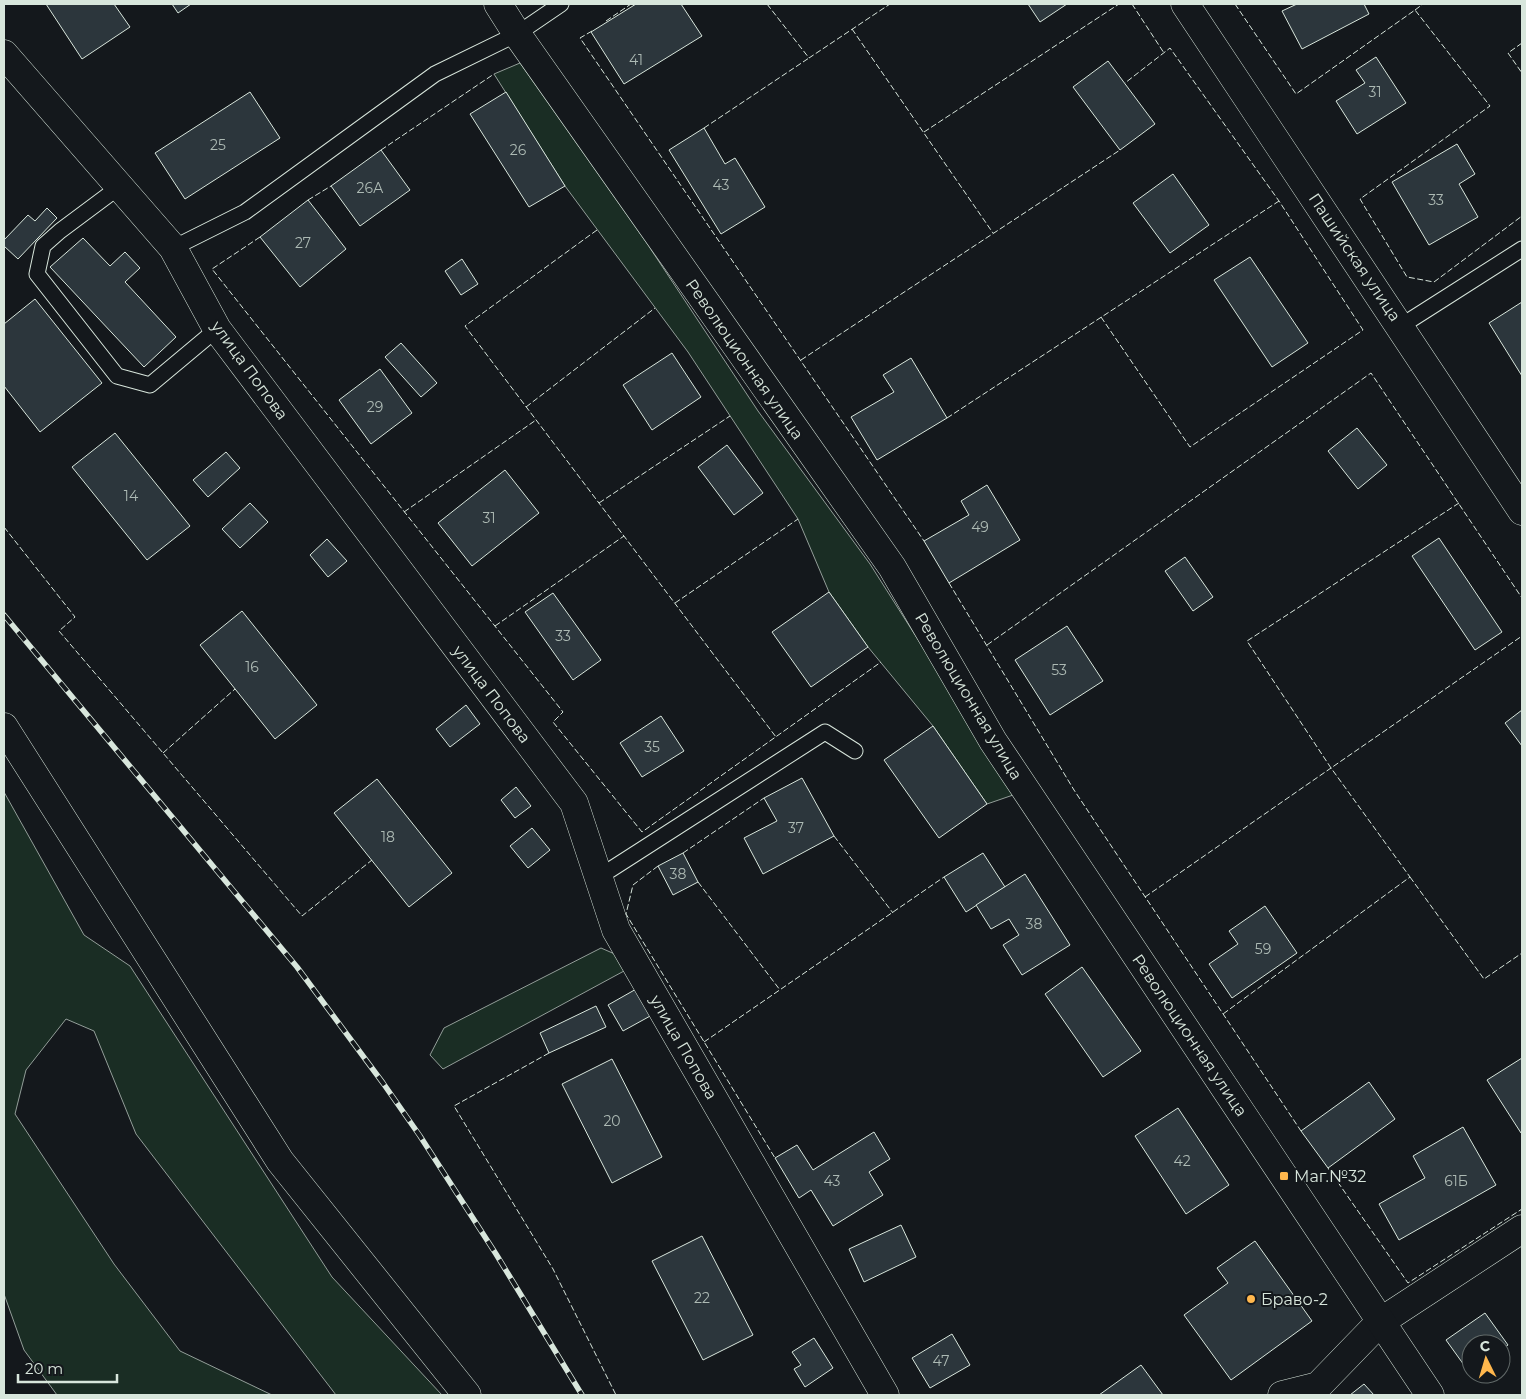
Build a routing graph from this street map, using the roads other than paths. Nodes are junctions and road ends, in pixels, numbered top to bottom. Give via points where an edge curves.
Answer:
1 (498, 4) edge
2 (561, 4) edge
3 (1186, 4) edge
4 (517, 34) junction
5 (4, 54) edge
6 (119, 187) junction
7 (173, 248) junction
8 (1522, 250) edge
9 (1401, 326) junction
10 (218, 329) junction
11 (1522, 511) edge
12 (4, 727) edge
13 (855, 751) dead end
14 (599, 877) junction
15 (1522, 1229) edge
16 (1380, 1322) junction
17 (467, 1395) edge
18 (886, 1395) edge
19 (1282, 1395) edge
20 (1430, 1395) edge

1 - 4 street, Революционная улица
2 - 4 lane
3 - 9 street, Пашийская улица
4 - 7 lane via 434,74 245,212
4 - 16 street, Революционная улица via 892,567 993,741
5 - 6 street, улица Попова
6 - 7 street, улица Попова
6 - 10 lane via 44,246 37,274 117,376 150,385
7 - 10 street, улица Попова
8 - 9 lane
9 - 11 street, Пашийская улица
10 - 14 street, улица Попова via 574,803
12 - 17 street via 280,1161
13 - 14 lane via 825,732
14 - 18 street, улица Попова via 616,930
15 - 16 street
16 - 19 street via 1318,1386
16 - 20 street, Революционная улица

